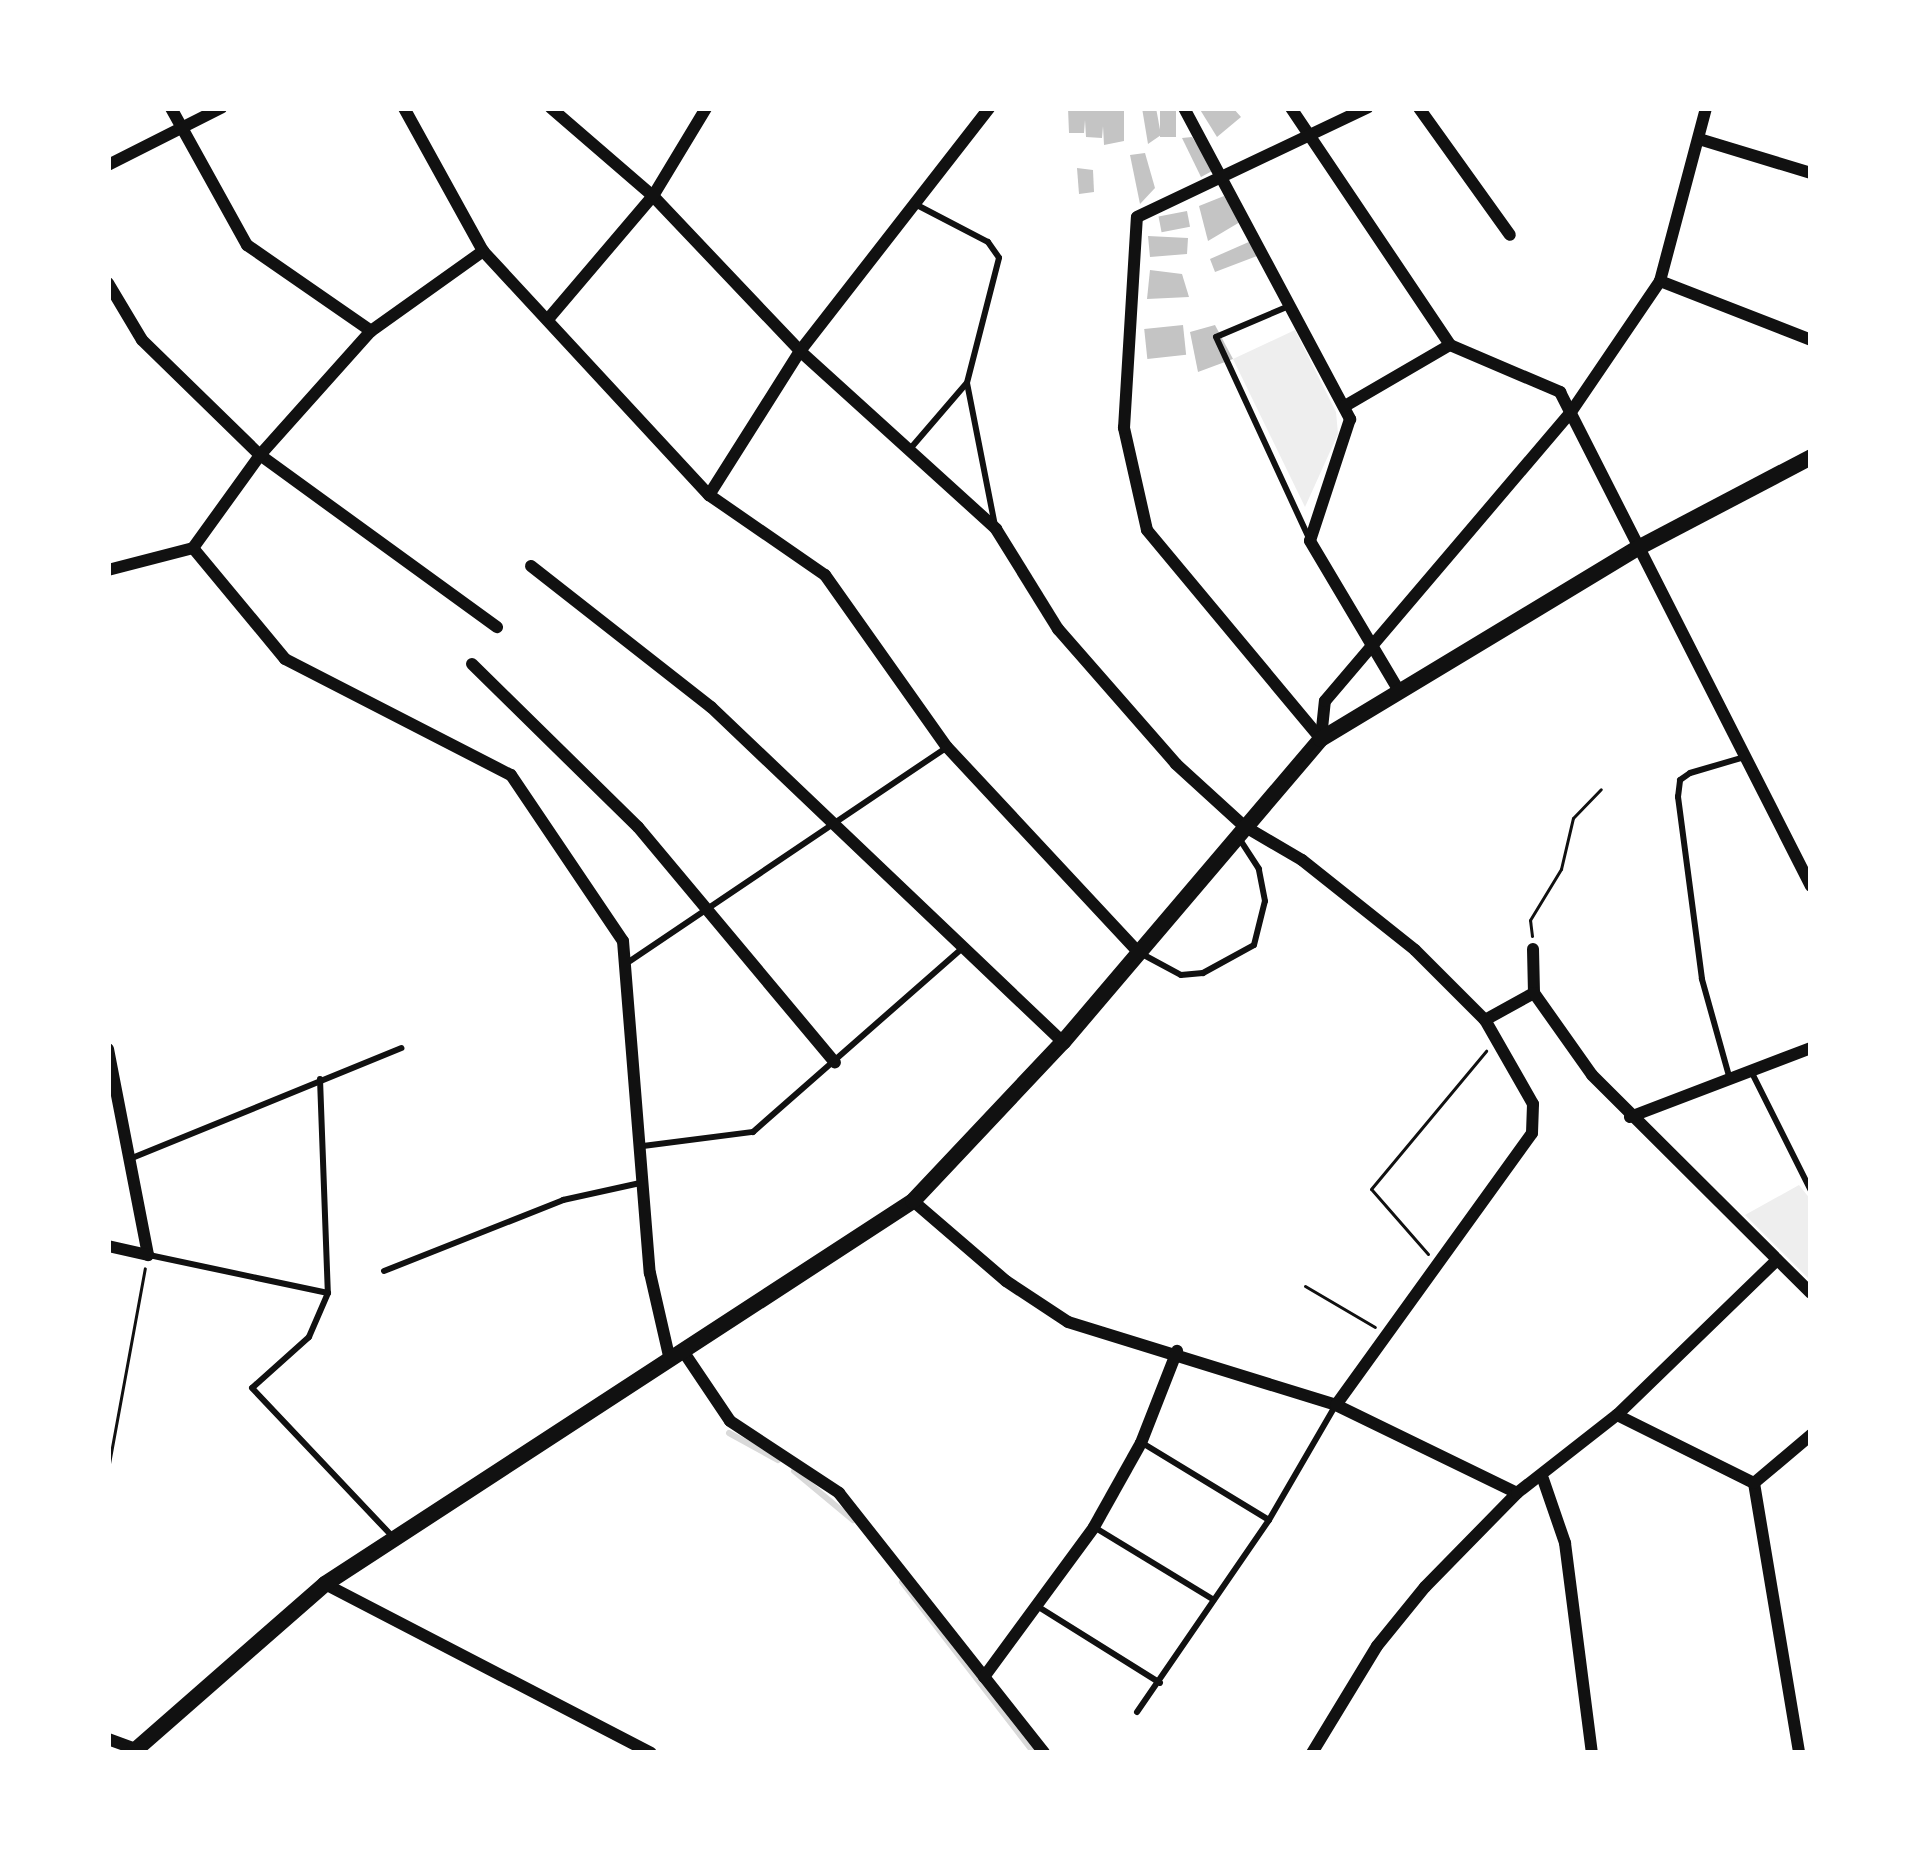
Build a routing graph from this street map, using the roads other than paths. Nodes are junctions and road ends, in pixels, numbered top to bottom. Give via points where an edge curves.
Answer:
1 (171, 108) edge
2 (221, 108) edge
3 (404, 108) edge
4 (551, 108) edge
5 (706, 108) edge
6 (989, 108) edge
7 (1184, 108) edge
8 (1291, 108) edge
9 (1367, 108) edge
10 (1419, 108) edge
11 (1706, 108) edge
12 (182, 128) junction
13 (1312, 137) junction
14 (1699, 139) junction
15 (108, 165) edge
16 (1811, 173) edge
17 (1228, 179) junction
18 (653, 196) junction
19 (911, 202) junction
20 (1510, 235) dead end
21 (483, 251) junction
22 (1660, 281) junction
23 (108, 283) edge
24 (1293, 305) junction
25 (549, 318) junction
26 (371, 331) junction
27 (1811, 340) edge
28 (1450, 345) junction
29 (800, 351) junction
30 (967, 382) junction
31 (1345, 406) junction
32 (1571, 412) junction
33 (910, 449) junction
34 (260, 455) junction
35 (1811, 457) edge
36 (710, 495) junction
37 (995, 529) junction
38 (1310, 542) junction
39 (194, 548) junction
40 (1636, 549) junction
41 (531, 566) dead end
42 (108, 570) edge
43 (496, 627) dead end
44 (1369, 642) junction
45 (472, 664) dead end
46 (1398, 689) junction
47 (1321, 739) junction
48 (946, 747) junction
49 (1741, 758) junction
50 (826, 822) junction
51 (1241, 831) junction
52 (1811, 886) edge
53 (705, 909) junction
54 (1533, 950) road end
55 (959, 951) junction
56 (1139, 952) junction
57 (630, 961) junction
58 (1534, 993) junction
59 (1485, 1020) junction
60 (1063, 1042) junction
61 (401, 1048) dead end
62 (1811, 1048) edge
63 (108, 1049) edge
64 (835, 1064) junction
65 (1750, 1070) junction
66 (1729, 1076) junction
67 (320, 1078) junction
68 (1630, 1117) junction
69 (640, 1146) junction
70 (132, 1158) junction
71 (644, 1182) junction
72 (1811, 1190) edge
73 (913, 1201) junction
74 (108, 1246) edge
75 (148, 1255) junction
76 (1777, 1260) junction
77 (384, 1271) dead end
78 (328, 1293) junction
79 (1811, 1293) edge
80 (1177, 1351) junction
81 (676, 1355) junction
82 (1336, 1405) junction
83 (1617, 1415) junction
84 (1811, 1435) edge
85 (1141, 1442) junction
86 (1543, 1479) junction
87 (1754, 1484) junction
88 (1516, 1493) junction
89 (1269, 1520) junction
90 (1094, 1526) junction
91 (393, 1537) junction
92 (325, 1584) junction
93 (1215, 1600) junction
94 (1037, 1606) junction
95 (984, 1676) junction
96 (1160, 1683) junction
97 (1138, 1712) dead end
98 (1811, 1722) edge
99 (1797, 1728) junction
100 (108, 1738) edge
101 (134, 1751) edge
102 (1797, 1752) edge
103 (651, 1753) edge
104 (1044, 1753) edge
105 (1312, 1753) edge
106 (1592, 1753) edge

1 - 12 street
2 - 12 street
3 - 21 street
4 - 18 street
5 - 18 street
6 - 19 street
7 - 17 street
8 - 13 street
9 - 13 street
10 - 20 street
11 - 14 street
12 - 15 street
12 - 26 street via 248,245
13 - 17 street
13 - 28 street
14 - 16 street
14 - 22 street
17 - 24 street
17 - 47 street via 1137,217 1124,428 1147,530
18 - 25 street
18 - 29 street
19 - 29 street
19 - 30 lane via 988,242 999,258
21 - 25 street
21 - 26 street
22 - 27 street
22 - 32 street
23 - 34 street via 142,340
24 - 31 street
24 - 38 lane via 1216,337
25 - 36 street
26 - 34 street
28 - 31 street
28 - 32 street via 1560,392
29 - 33 street
29 - 36 street
30 - 33 lane
30 - 37 lane
31 - 38 street via 1348,440
32 - 40 street
32 - 44 street
33 - 37 street
34 - 39 street
34 - 43 street
35 - 40 main road
36 - 48 street via 825,575
37 - 51 street via 1058,629
38 - 44 street
39 - 42 street
39 - 57 street via 285,659 511,775
40 - 46 main road
40 - 49 street
41 - 50 street via 711,707
44 - 46 street
44 - 47 street via 1324,701
45 - 53 street via 638,827
46 - 47 main road
47 - 51 main road
48 - 50 lane
48 - 56 street
49 - 52 street
49 - 66 lane via 1690,773 1678,797 1702,980
50 - 53 lane
50 - 55 street
51 - 56 main road
51 - 56 lane via 1265,902 1254,944 1203,974 1181,975
51 - 59 street via 1302,860 1415,950
53 - 57 lane
53 - 64 street
54 - 58 street
55 - 60 street
55 - 64 lane
56 - 60 main road
57 - 69 street
58 - 59 street
58 - 68 street
59 - 82 street via 1533,1104 1532,1133
60 - 73 main road
61 - 67 lane
62 - 65 street
63 - 70 street
64 - 69 lane via 742,1138
65 - 66 street
65 - 72 lane
66 - 68 street
67 - 70 lane
67 - 78 lane
68 - 76 street
69 - 71 street
70 - 75 street
71 - 77 lane via 563,1201
71 - 81 street via 650,1273
73 - 80 street via 1006,1282 1068,1322
73 - 81 main road
74 - 75 street
75 - 78 lane
76 - 79 street
76 - 83 street
78 - 91 lane via 310,1337 252,1388
80 - 82 street
80 - 85 street
81 - 91 main road
81 - 95 street via 730,1421 839,1493
82 - 88 street
82 - 89 lane
83 - 86 street
83 - 87 street
84 - 87 street
85 - 89 lane
85 - 90 street
86 - 88 street
86 - 106 street via 1564,1543
87 - 99 street
88 - 105 street via 1377,1646
89 - 93 lane
90 - 93 lane
90 - 94 street
91 - 92 main road
92 - 101 main road
92 - 103 street
93 - 96 lane
94 - 95 street
94 - 96 lane
95 - 104 street
96 - 97 lane
98 - 99 street
99 - 102 street
100 - 101 street

